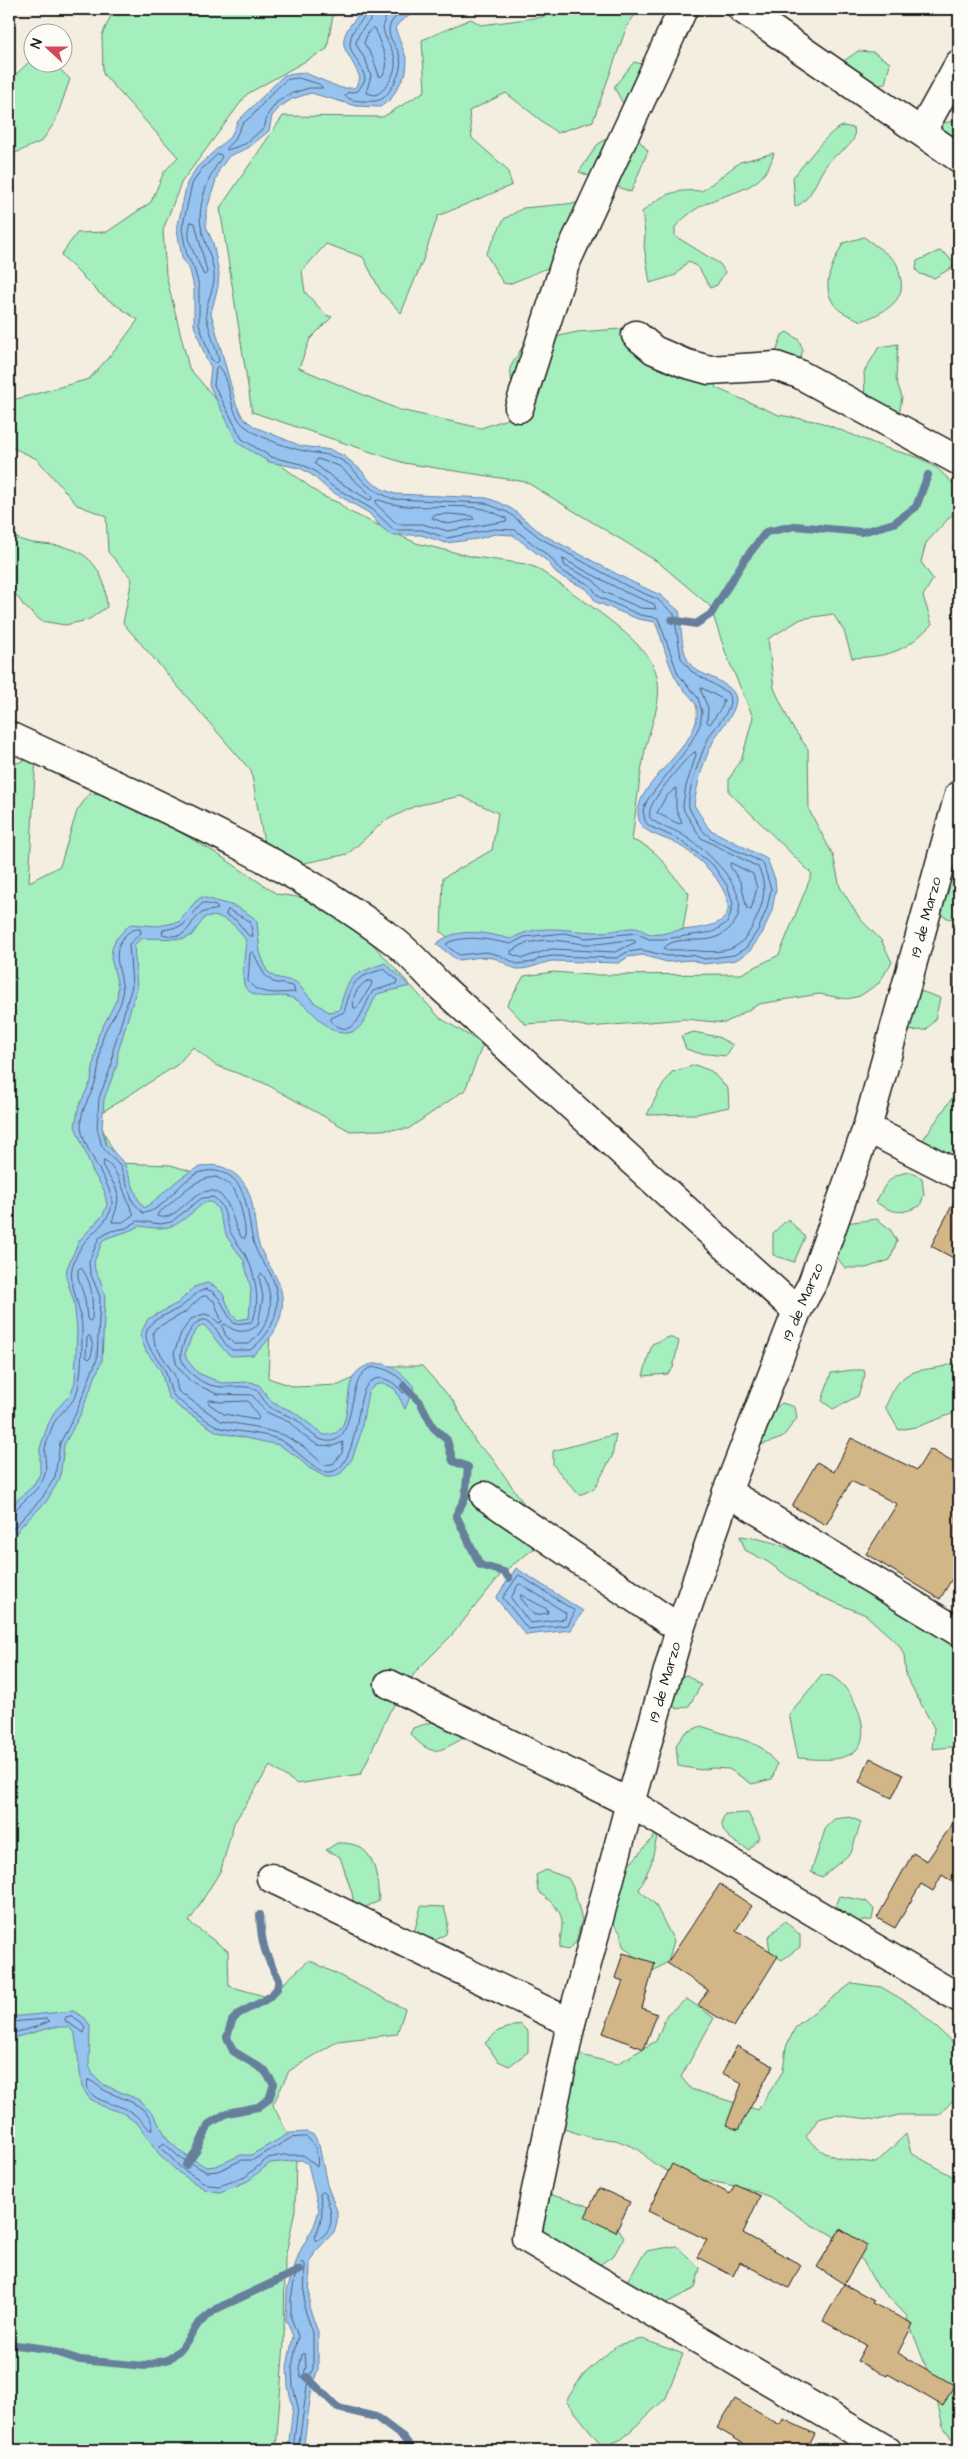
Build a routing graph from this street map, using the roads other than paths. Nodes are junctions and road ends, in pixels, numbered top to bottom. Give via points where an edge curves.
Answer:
1 (683, 9) edge
2 (742, 9) edge
3 (959, 64) edge
4 (922, 131) junction
5 (959, 158) edge
6 (636, 335) dead end
7 (519, 408) dead end
8 (959, 461) edge
9 (9, 736) edge
10 (959, 795) edge
11 (867, 1128) junction
12 (959, 1175) edge
13 (797, 1311) junction
14 (727, 1492) junction
15 (485, 1496) dead end
16 (680, 1629) junction
17 (959, 1632) edge
18 (389, 1684) dead end
19 (630, 1803) junction
20 (271, 1878) dead end
21 (959, 1998) edge
22 (571, 2023) junction
23 (887, 2450) edge

1 - 7 street via 565,264
2 - 4 street
3 - 4 street
4 - 5 street
6 - 8 street via 654,350 709,370 776,366 799,374
9 - 13 street via 229,839 348,909 396,942 440,986
10 - 11 street, 19 de Marzo
11 - 12 street
11 - 13 street, 19 de Marzo via 812,1284
13 - 14 street, 19 de Marzo
14 - 16 street, 19 de Marzo
14 - 17 street
15 - 16 street
16 - 19 street, 19 de Marzo
18 - 19 street
19 - 21 street
19 - 22 street, 19 de Marzo
20 - 22 street
22 - 23 street, 19 de Marzo via 526,2238

